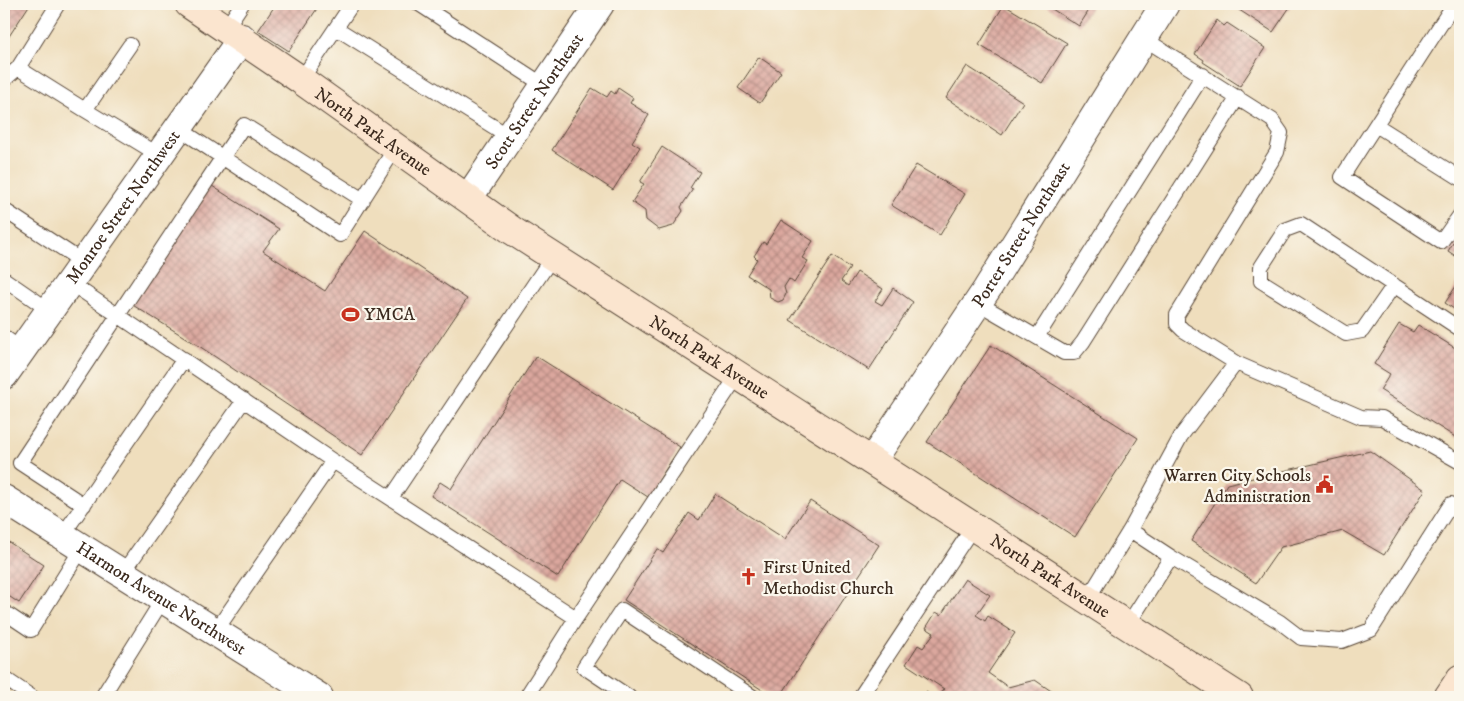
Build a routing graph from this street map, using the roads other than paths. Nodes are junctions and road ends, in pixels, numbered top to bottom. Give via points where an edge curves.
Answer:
1 (58, 4) edge
2 (189, 4) edge
3 (242, 4) edge
4 (352, 4) edge
5 (419, 4) edge
6 (600, 4) edge
7 (1165, 4) edge
8 (1454, 4) edge
9 (336, 28) junction
10 (234, 33) junction
11 (1144, 38) junction
12 (130, 45) dead end
13 (18, 68) junction
14 (1203, 75) junction
15 (4, 80) edge
16 (301, 80) junction
17 (544, 86) junction
18 (1238, 97) junction
19 (85, 110) junction
20 (1376, 125) junction
21 (178, 128) junction
22 (510, 137) junction
23 (396, 147) junction
24 (159, 155) junction
25 (222, 157) junction
26 (1460, 178) edge
27 (469, 198) junction
28 (363, 200) junction
29 (4, 210) edge
30 (1460, 215) edge
31 (553, 256) junction
32 (76, 272) junction
33 (4, 279) edge
34 (1394, 285) junction
35 (978, 302) junction
36 (49, 310) junction
37 (120, 316) junction
38 (1460, 329) edge
39 (1037, 337) junction
40 (13, 343) edge
41 (184, 360) junction
42 (1236, 363) junction
43 (4, 375) edge
44 (738, 375) junction
45 (244, 400) junction
46 (333, 461) junction
47 (872, 461) junction
48 (1460, 462) edge
49 (391, 498) junction
50 (4, 499) edge
51 (84, 505) junction
52 (1460, 509) edge
53 (973, 527) junction
54 (1130, 530) junction
55 (72, 542) junction
56 (1171, 557) junction
57 (122, 574) junction
58 (163, 599) junction
59 (1087, 600) junction
60 (4, 612) edge
61 (576, 618) junction
62 (1127, 626) junction
63 (215, 632) junction
64 (4, 678) edge
65 (1460, 678) edge
66 (32, 697) edge
67 (102, 697) edge
68 (320, 697) edge
69 (526, 697) edge
70 (629, 697) edge
71 (753, 697) edge
72 (860, 697) edge
73 (1239, 697) edge
74 (1448, 697) edge

1 - 13 lane
2 - 10 street, North Park Avenue
3 - 10 lane
4 - 9 lane
5 - 17 lane
6 - 17 street, Scott Street Northeast
7 - 11 street, Porter Street Northeast
8 - 20 lane
9 - 16 lane
9 - 22 lane
10 - 16 street, North Park Avenue
10 - 21 street, Monroe Street Northwest
11 - 14 lane
11 - 35 street, Porter Street Northeast
12 - 19 lane
13 - 15 lane
13 - 19 lane
14 - 18 lane
14 - 39 lane
16 - 23 street, North Park Avenue
17 - 22 street, Scott Street Northeast
18 - 39 lane via 1083,342 1074,352 1064,353
18 - 42 lane via 1272,120 1280,133 1277,152 1177,315 1177,324 1183,330
19 - 24 lane
20 - 26 lane
20 - 30 lane via 1342,178 1441,242
21 - 24 street, Monroe Street Northwest
21 - 25 lane
22 - 27 street, Scott Street Northeast
23 - 27 street, North Park Avenue
23 - 28 lane
24 - 32 street, Monroe Street Northwest
25 - 28 lane via 244,125
25 - 28 lane via 340,235
25 - 37 lane
27 - 31 street, North Park Avenue
29 - 32 lane
31 - 44 street, North Park Avenue
31 - 49 lane
32 - 36 street, Monroe Street Northwest
32 - 37 lane
33 - 36 lane
34 - 34 lane via 1302,224 1285,230 1261,267 1261,281 1346,334 1362,331
34 - 38 lane
35 - 39 lane
35 - 47 street, Porter Street Northeast
36 - 40 street, Monroe Street Northwest
37 - 41 lane
37 - 51 lane via 20,463
40 - 43 street, Monroe Street Northwest
41 - 45 lane
41 - 51 lane
42 - 48 lane via 1361,417 1382,418
42 - 54 lane via 1181,436
44 - 47 street, North Park Avenue
44 - 61 lane
45 - 46 lane
45 - 57 lane
46 - 49 lane
46 - 63 lane
47 - 53 street, North Park Avenue
49 - 61 lane
50 - 55 street, Harmon Avenue Northwest
51 - 55 lane
52 - 56 lane via 1450,504 1371,630 1342,641 1301,638
53 - 59 street, North Park Avenue
53 - 72 lane
54 - 56 lane
54 - 59 lane
55 - 57 street, Harmon Avenue Northwest
55 - 60 lane via 31,630
56 - 62 lane
57 - 58 street, Harmon Avenue Northwest
58 - 63 street, Harmon Avenue Northwest
58 - 67 lane
59 - 62 street, North Park Avenue
61 - 69 lane
62 - 73 street, North Park Avenue
63 - 68 street, Harmon Avenue Northwest
64 - 66 lane
65 - 74 street
70 - 71 lane via 584,667 622,610

